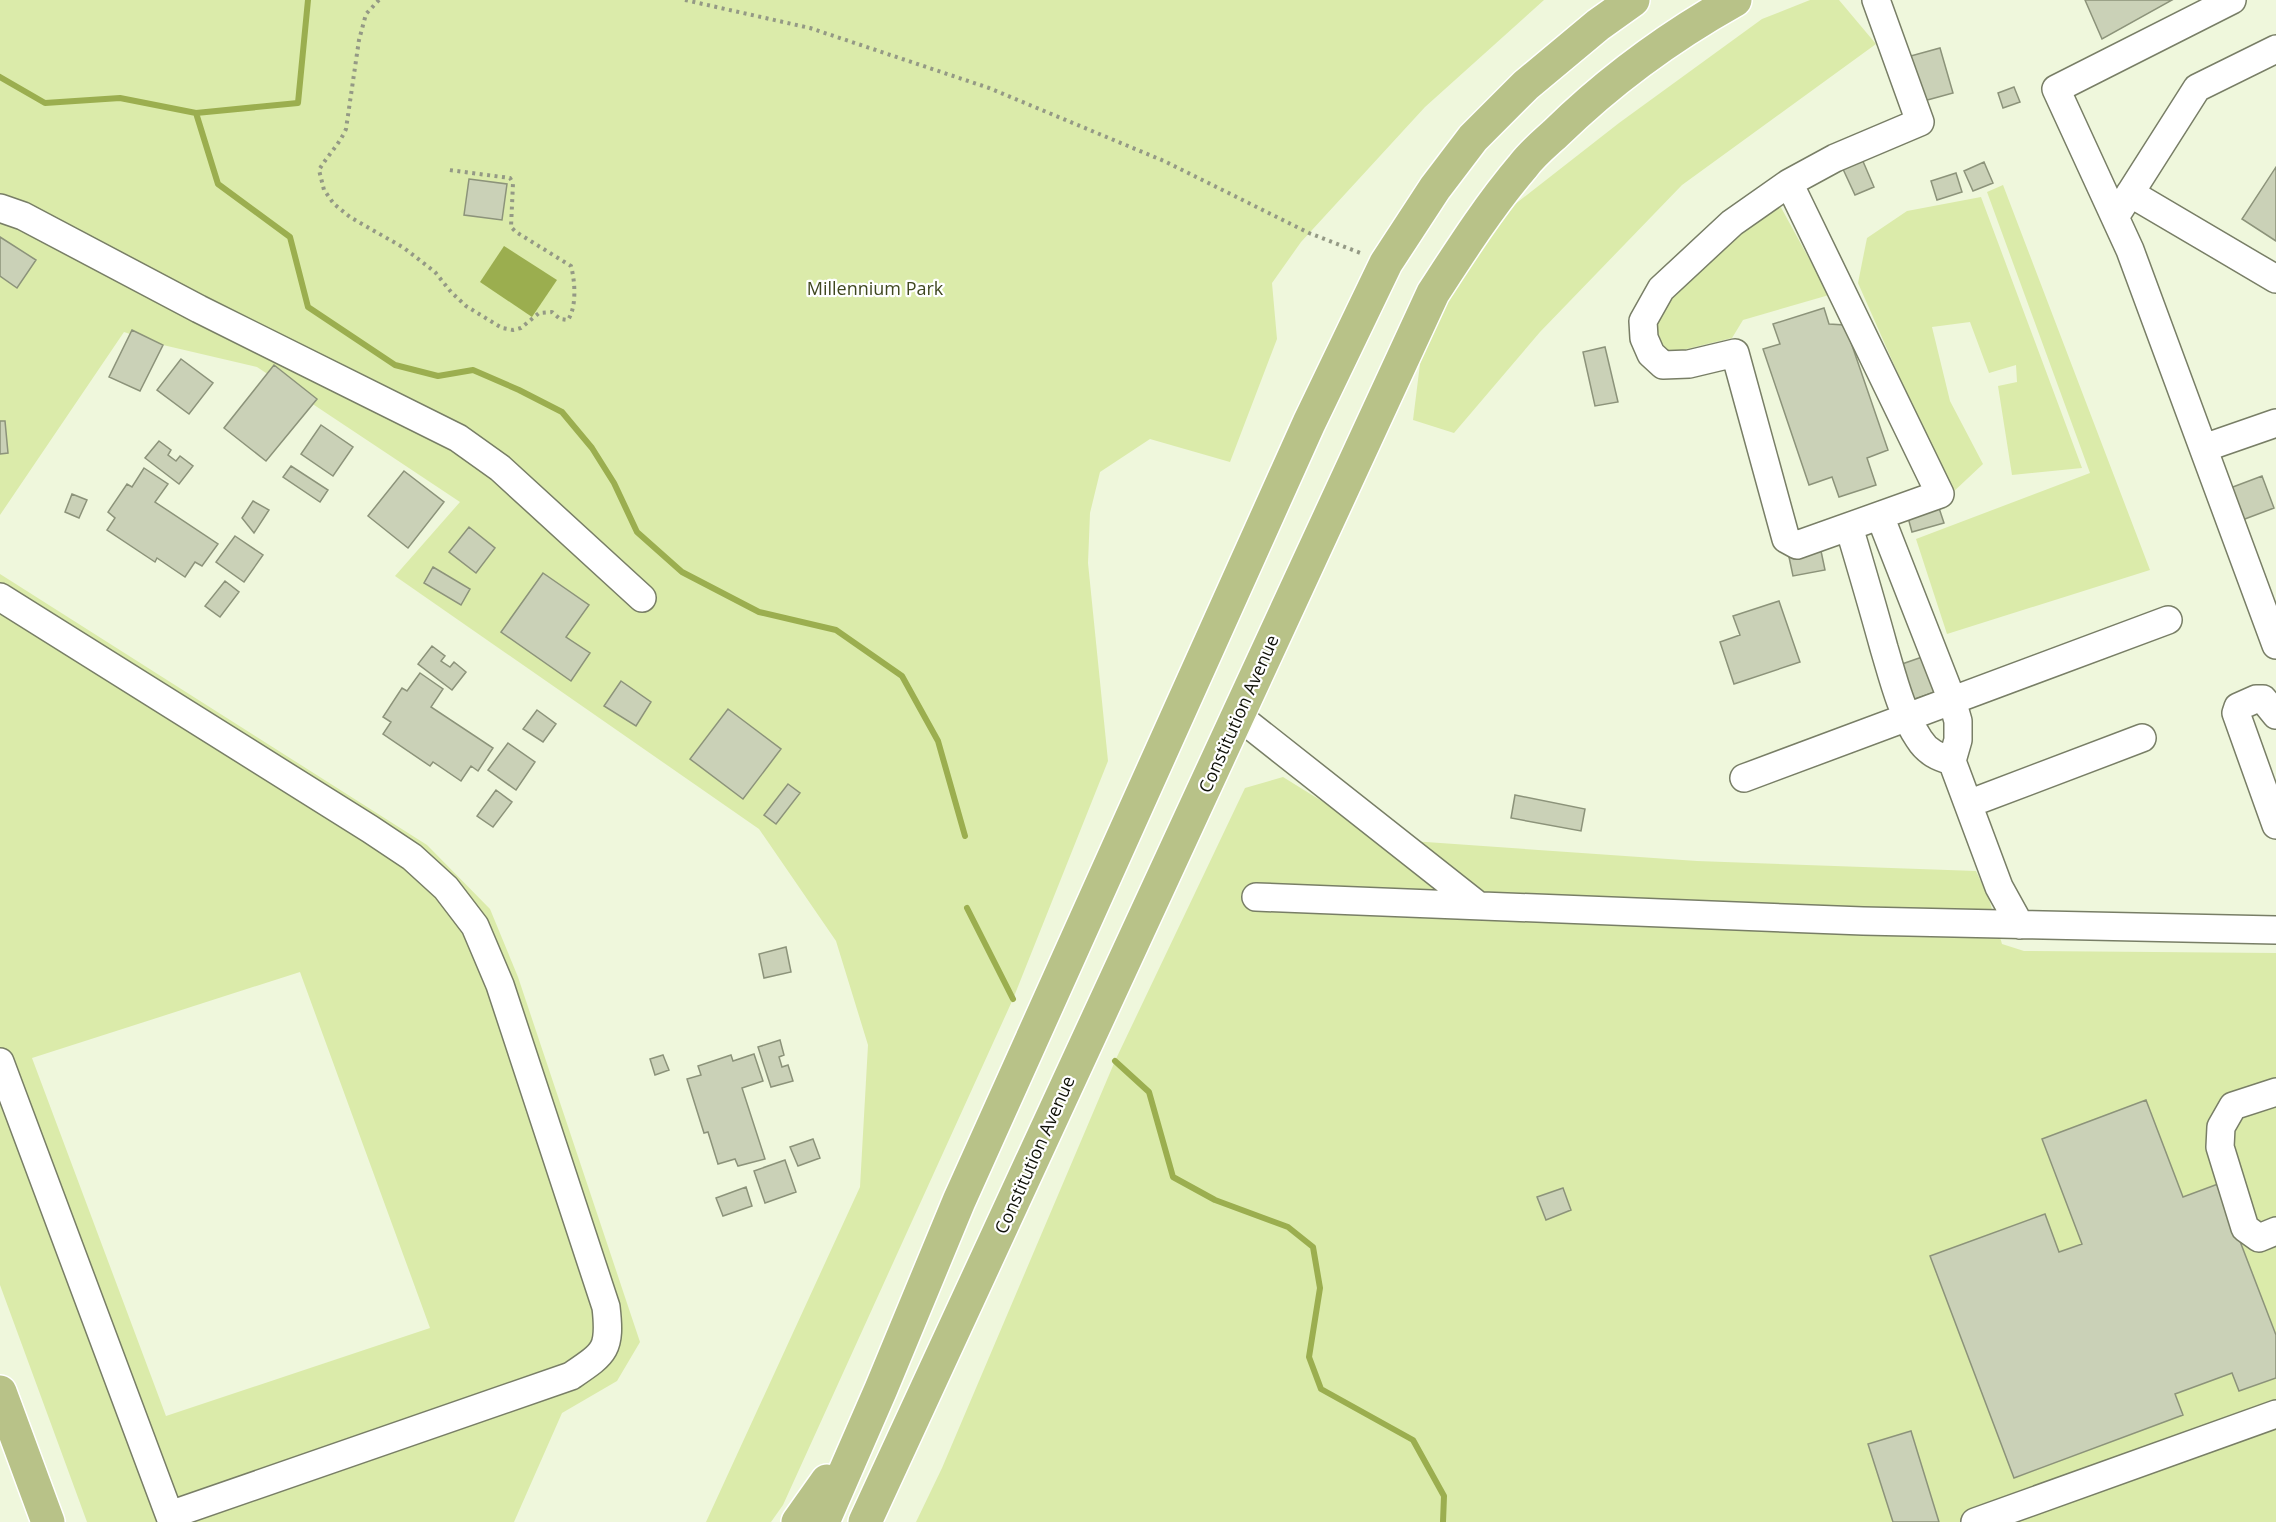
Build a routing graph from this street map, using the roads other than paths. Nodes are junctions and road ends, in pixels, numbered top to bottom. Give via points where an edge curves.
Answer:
1 (1633, 0) edge
2 (1735, 0) edge
3 (1876, 0) edge
4 (2232, 0) edge
5 (2276, 49) edge
6 (1789, 183) junction
7 (2130, 193) junction
8 (0, 208) edge
9 (2115, 217) junction
10 (2276, 279) edge
11 (2276, 423) edge
12 (2204, 448) junction
13 (1880, 516) junction
14 (1849, 527) junction
15 (0, 597) edge
16 (642, 598) dead end
17 (2168, 620) dead end
18 (2276, 645) edge
19 (1952, 700) junction
20 (1238, 715) junction
21 (2276, 715) edge
22 (1907, 717) junction
23 (2142, 738) dead end
24 (1952, 762) junction
25 (1744, 778) dead end
26 (1968, 804) junction
27 (2276, 825) edge
28 (1256, 897) dead end
29 (1479, 906) junction
30 (2020, 925) junction
31 (2276, 930) edge
32 (0, 1062) edge
33 (2276, 1092) edge
34 (2276, 1231) edge
35 (0, 1392) edge
36 (2276, 1414) edge
37 (860, 1440) junction
38 (171, 1519) edge
39 (48, 1522) edge
40 (798, 1522) edge
41 (823, 1522) edge
42 (865, 1522) edge
43 (1975, 1522) edge

1 - 37 main road via 1526,85 1473,138 1386,263 1309,423 959,1201
2 - 20 main road, Constitution Avenue via 1695,22 1580,109 1524,165 1479,223 1433,293
3 - 6 street via 1920,122 1835,158
4 - 9 street via 2056,89
5 - 7 street via 2197,88
6 - 13 street via 1940,494
6 - 14 street via 1732,223 1661,289 1643,321 1644,338 1651,354 1663,365 1689,364 1736,353 1786,539 1797,544
7 - 9 street
7 - 10 street
8 - 16 street via 23,216 458,438 500,468
9 - 12 street
11 - 12 street
12 - 18 street
13 - 14 street
13 - 19 street
14 - 22 street
15 - 38 street via 379,835 412,857 446,888 475,926 500,985 606,1307 609,1332 600,1356 571,1376
17 - 19 street
19 - 22 street
19 - 24 street via 1959,740
20 - 29 street
20 - 42 main road, Constitution Avenue
21 - 27 street via 2263,699 2238,707 2236,713
22 - 24 street via 1926,748
22 - 25 street
23 - 26 street
24 - 26 street
26 - 30 street via 1999,887
28 - 29 street
29 - 30 street
30 - 31 street
32 - 38 street
33 - 34 street via 2233,1106 2221,1127 2220,1147 2245,1228 2259,1238
35 - 39 main road
36 - 43 street
37 - 40 main road
37 - 41 main road

